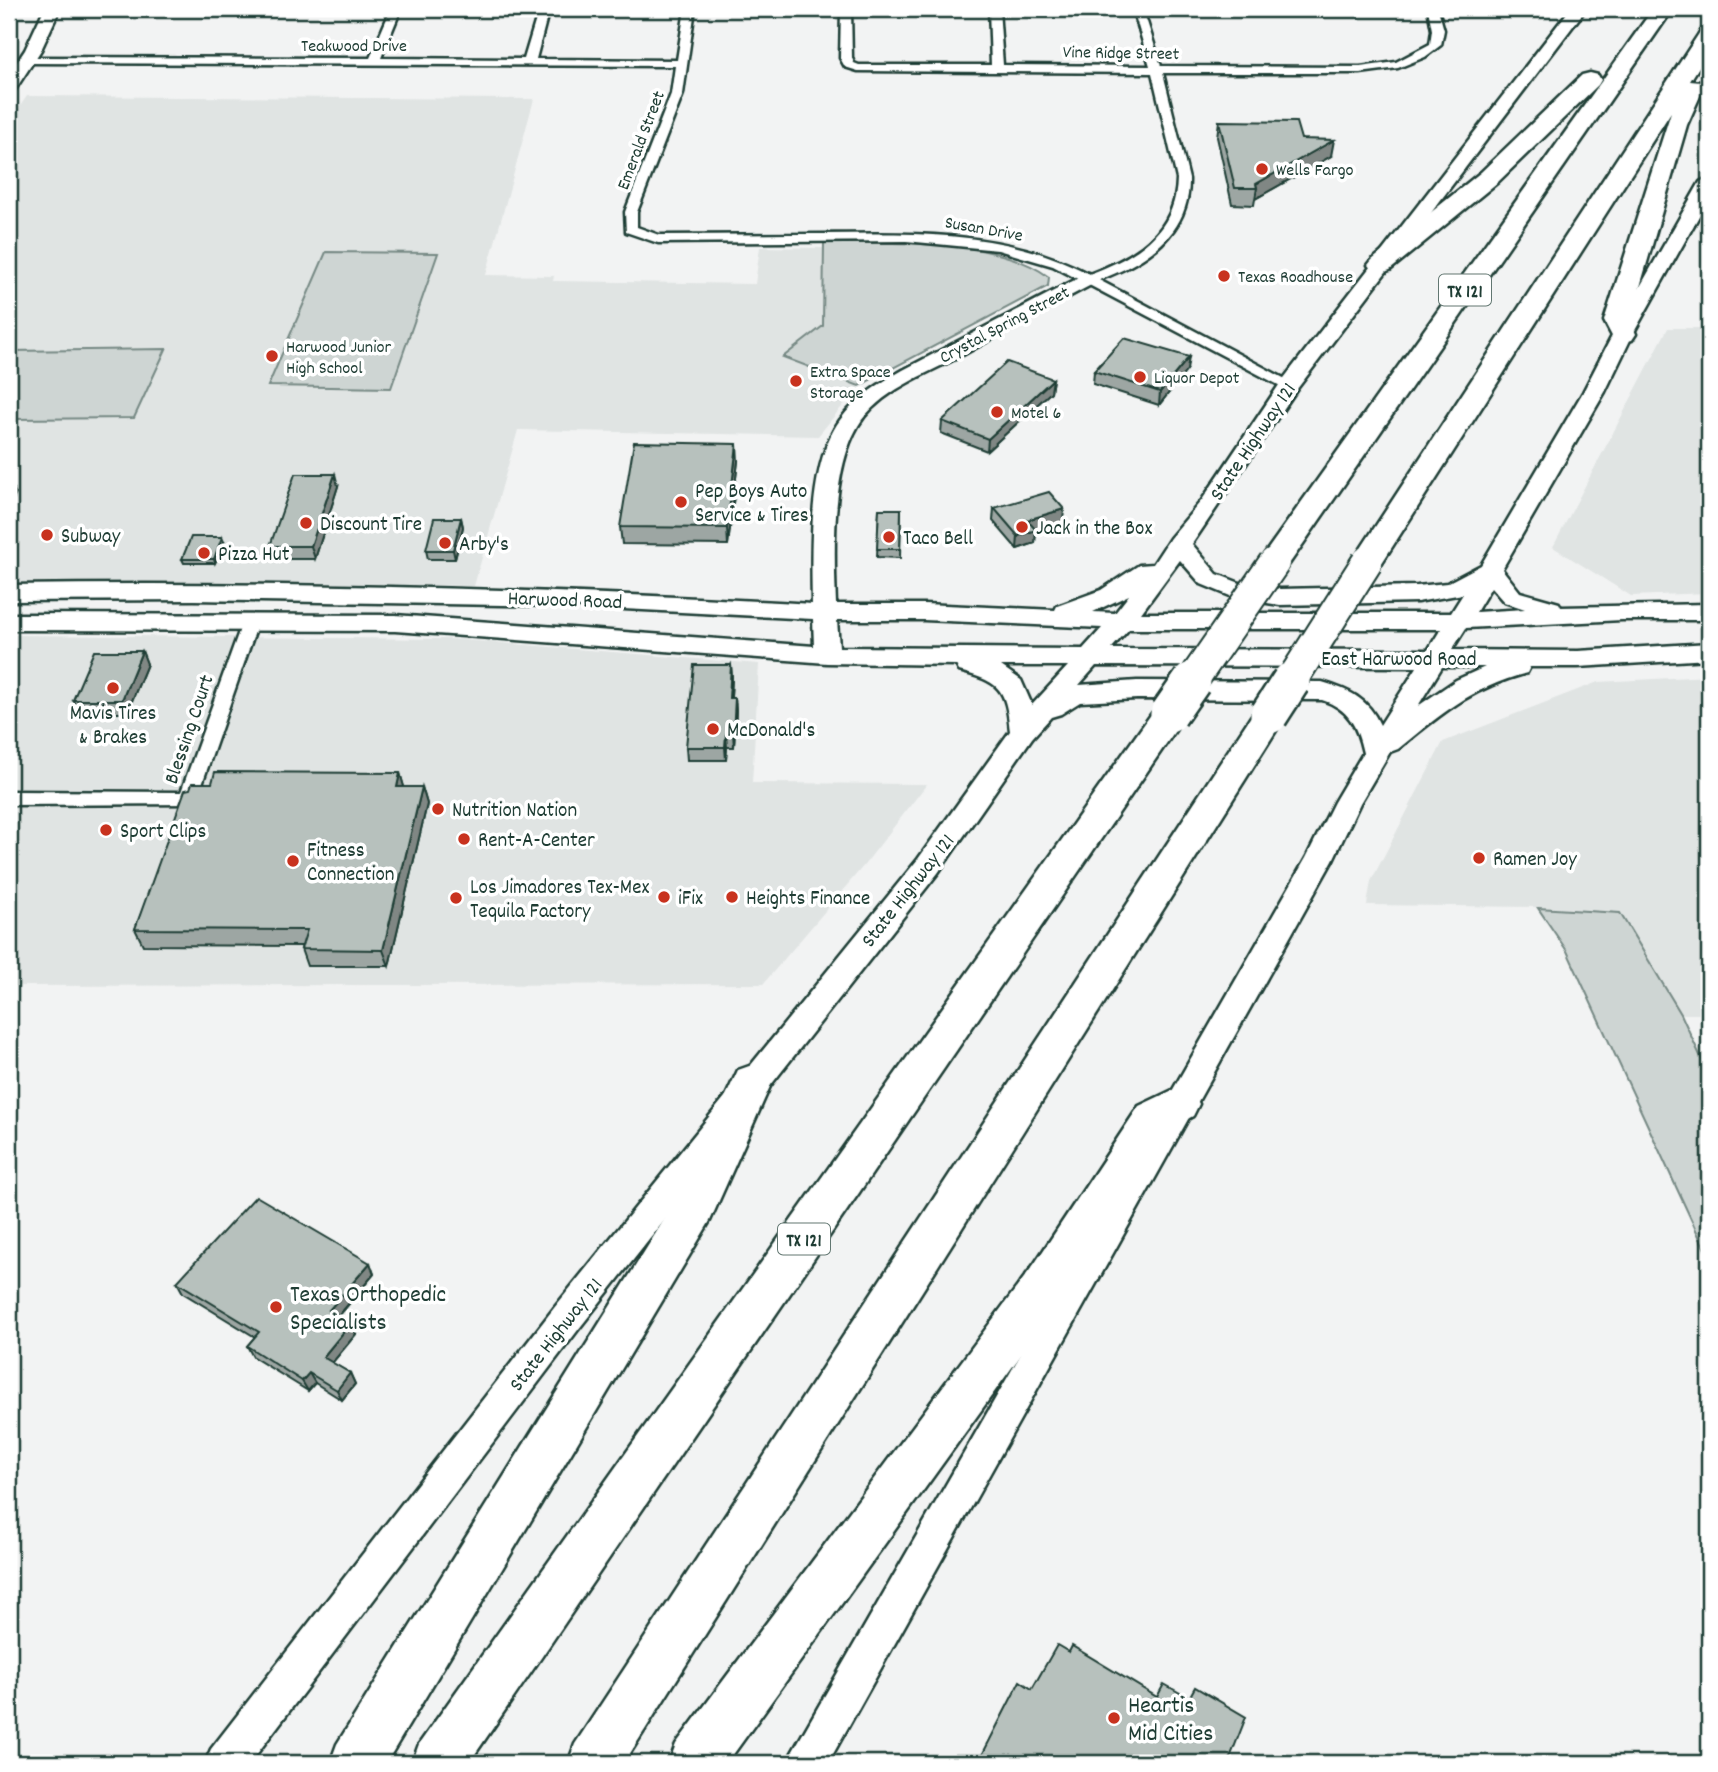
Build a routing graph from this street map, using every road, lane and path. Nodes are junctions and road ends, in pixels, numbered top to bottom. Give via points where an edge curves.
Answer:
1 (52, 9) edge
2 (396, 9) edge
3 (544, 9) edge
4 (690, 9) edge
5 (846, 9) edge
6 (993, 9) edge
7 (1138, 9) edge
8 (1433, 9) edge
9 (1578, 9) edge
10 (1660, 13) edge
11 (1709, 36) edge
12 (27, 60) junction
13 (374, 62) junction
14 (529, 63) junction
15 (681, 63) junction
16 (997, 69) junction
17 (1157, 70) junction
18 (9, 86) edge
19 (1709, 182) edge
20 (643, 235) joint
21 (1381, 265) junction
22 (1088, 279) junction
23 (1623, 334) junction
24 (1288, 386) junction
25 (1178, 543) junction
26 (1490, 570) junction
27 (9, 593) edge
28 (262, 593) junction
29 (566, 598) junction
30 (823, 612) junction
31 (1709, 612) edge
32 (1565, 614) junction
33 (1046, 617) junction
34 (1122, 621) junction
35 (1457, 621) junction
36 (9, 622) edge
37 (250, 622) junction
38 (558, 634) junction
39 (1709, 651) edge
40 (827, 654) junction
41 (920, 657) junction
42 (1433, 658) junction
43 (1578, 659) junction
44 (1089, 660) junction
45 (1023, 732) junction
46 (1376, 753) junction
47 (9, 798) edge
48 (752, 1082) junction
49 (1179, 1104) junction
50 (225, 1763) edge
51 (356, 1763) edge
52 (438, 1763) edge
53 (594, 1763) edge
54 (695, 1763) edge
55 (806, 1763) edge

1 - 12 main road
2 - 13 street
3 - 14 street
4 - 15 street, Emerald Street
5 - 16 street, Vine Ridge Street via 849,65
6 - 16 street via 999,44
7 - 17 street, Crystal Spring Street
8 - 17 street, Vine Ridge Street via 1438,30 1435,45 1392,66
9 - 21 main road, State Highway 121
10 - 21 highway via 1634,32 1559,113 1507,160
10 - 52 highway, TX 121, bridge
11 - 23 highway via 1707,57 1676,125 1617,321
11 - 53 highway, bridge
12 - 13 street, Teakwood Drive
12 - 18 main road
13 - 14 street, Teakwood Drive
14 - 15 street, Teakwood Drive
15 - 20 street, Emerald Street via 677,94 631,212 631,229
16 - 17 street, Vine Ridge Street
17 - 22 street, Crystal Spring Street via 1183,179 1178,215 1153,245 1129,264
19 - 23 main road
20 - 22 street, Susan Drive via 658,239 957,240 1058,263
21 - 24 main road, State Highway 121
22 - 24 street, Susan Drive
22 - 30 main road, Crystal Spring Street via 905,378 866,404 849,424 829,478
23 - 26 main road
24 - 25 main road, State Highway 121 via 1210,504
25 - 26 main road via 1209,579 1235,590 1280,597 1452,590
25 - 33 main road via 1123,590
25 - 34 main road, State Highway 121
26 - 32 main road via 1512,597
26 - 35 main road
27 - 28 main road, Harwood Road
28 - 29 main road, Harwood Road
28 - 37 main road
29 - 30 main road, Harwood Road
29 - 38 main road
30 - 33 main road, Harwood Road
30 - 40 main road, Crystal Spring Street
31 - 32 main road, East Harwood Road
32 - 35 main road, East Harwood Road
33 - 34 main road, Harwood Road
34 - 35 main road, East Harwood Road
34 - 44 main road, State Highway 121
35 - 42 main road
36 - 37 main road, Harwood Road
37 - 38 main road, Harwood Road via 395,623
37 - 47 street, Blessing Court via 188,799
38 - 40 main road, Harwood Road
39 - 43 main road, East Harwood Road
40 - 41 main road, Harwood Road
41 - 44 main road, Harwood Road
41 - 45 main road via 985,668 1006,679 1019,696
42 - 43 main road, East Harwood Road
42 - 44 main road, East Harwood Road
42 - 46 main road
43 - 46 main road via 1507,668 1465,685
44 - 45 main road, State Highway 121
45 - 46 main road via 1075,694 1322,691 1356,706 1370,724
45 - 48 main road, State Highway 121 via 928,866
46 - 49 main road
48 - 50 main road, State Highway 121
48 - 51 highway via 695,1208
49 - 54 highway via 1153,1118 1051,1277
49 - 55 main road

